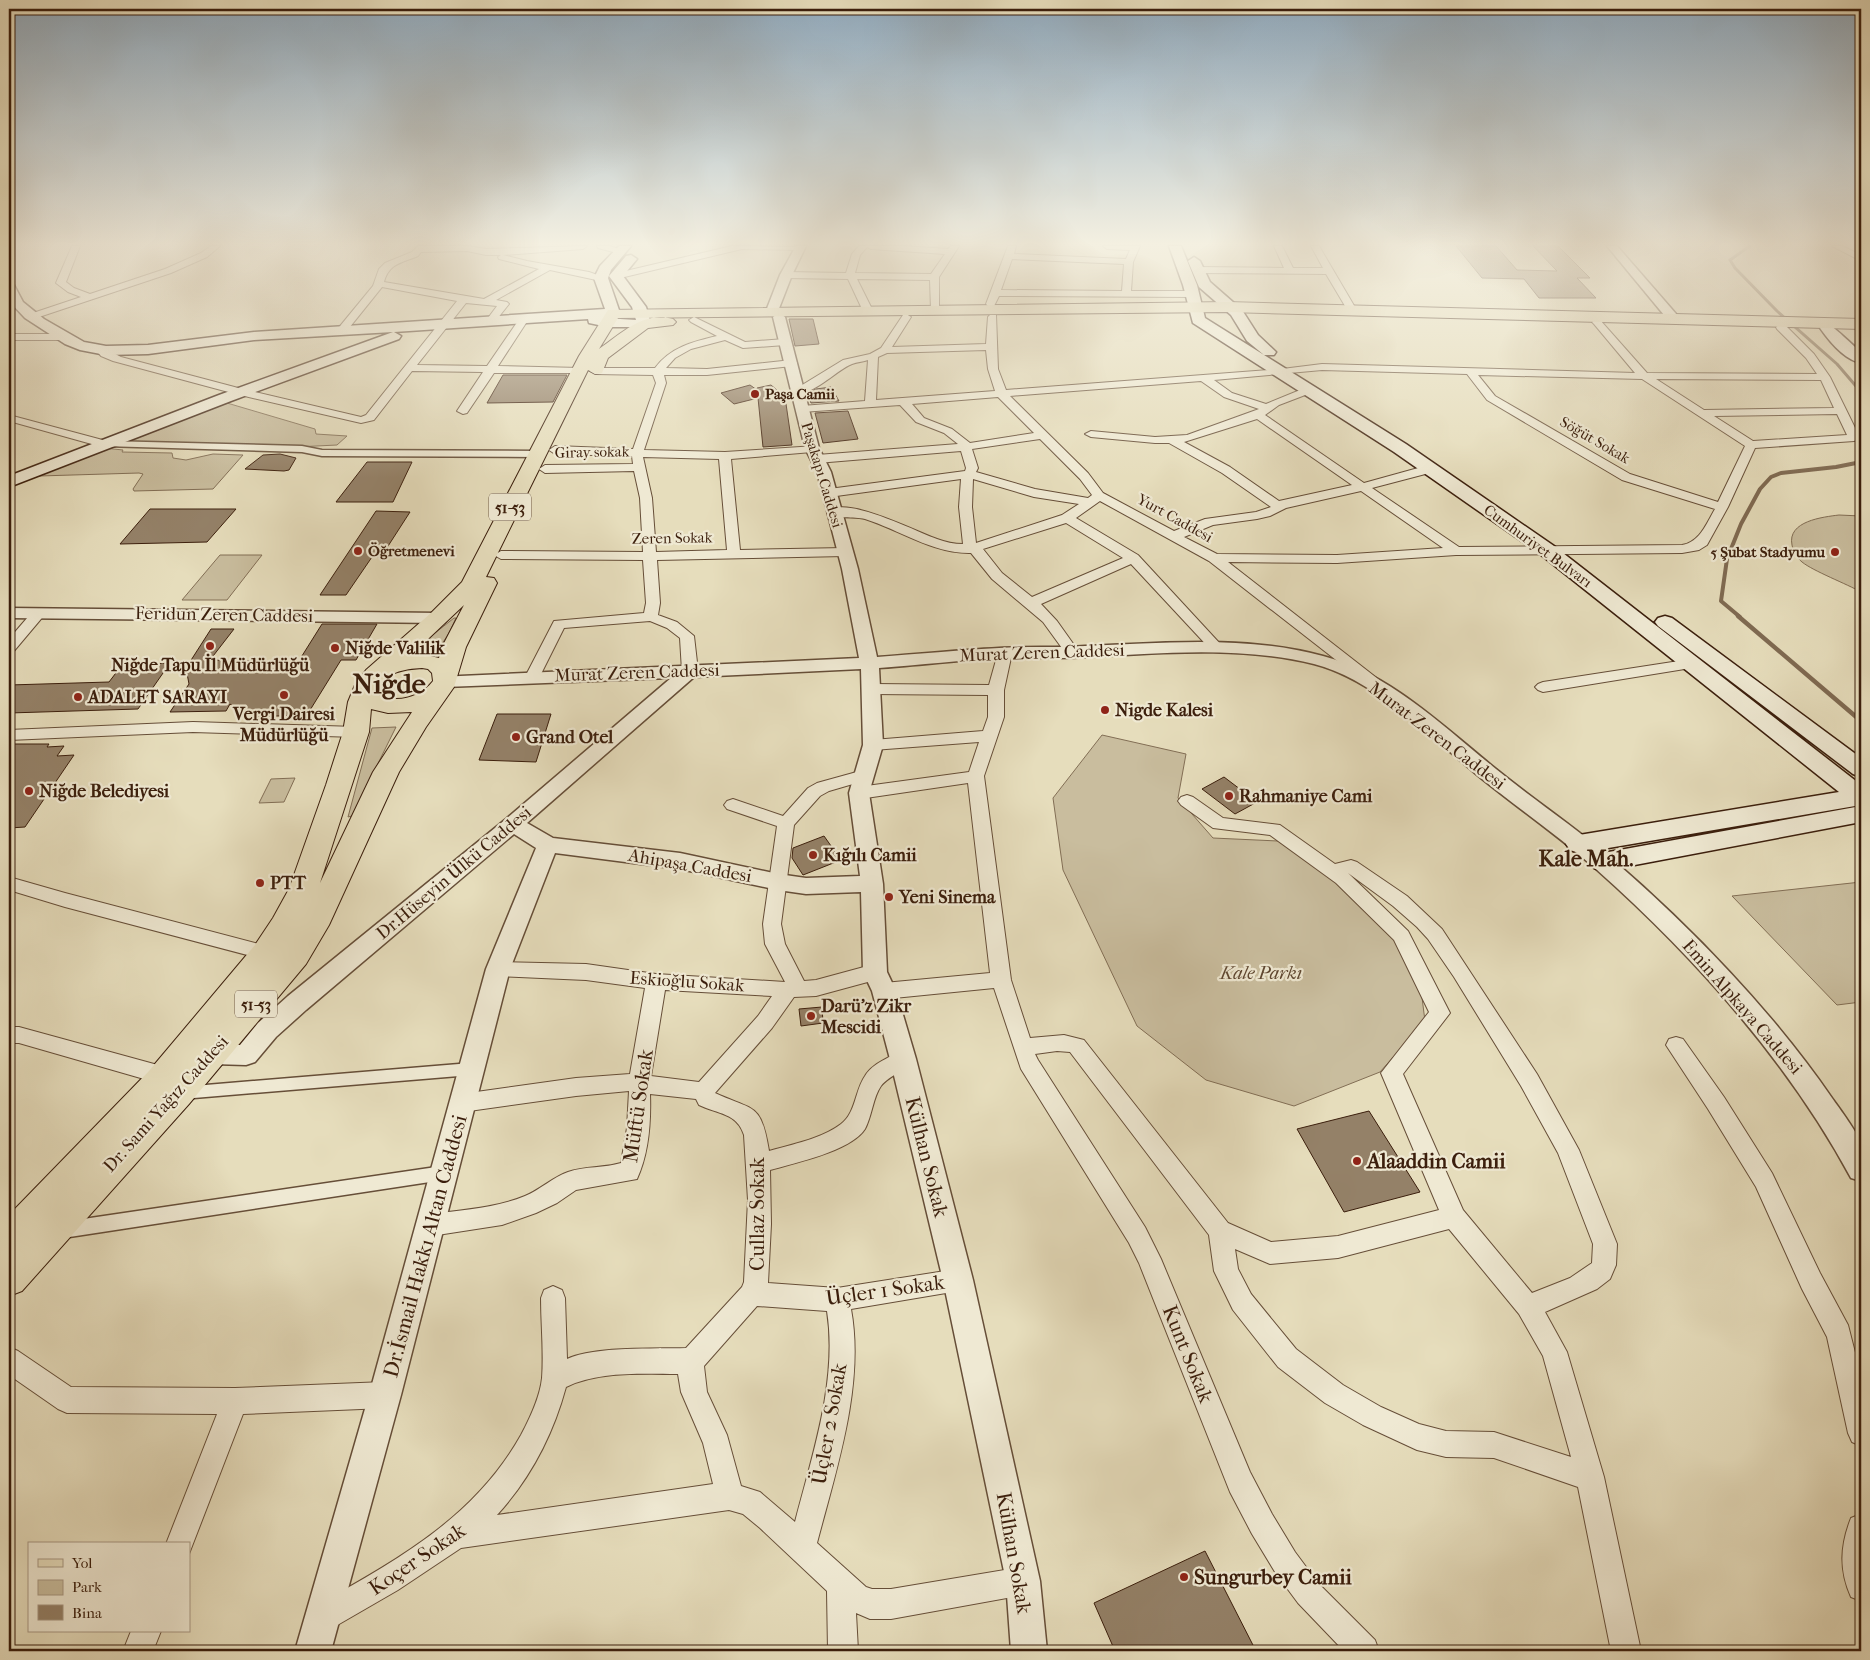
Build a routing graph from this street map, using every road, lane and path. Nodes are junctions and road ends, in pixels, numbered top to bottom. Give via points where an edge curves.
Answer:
1 (45, 323) edge
2 (347, 323) edge
3 (443, 323) edge
4 (472, 323) edge
5 (521, 323) edge
6 (609, 323) edge
7 (637, 323) edge
8 (700, 323) edge
9 (779, 323) edge
10 (901, 323) edge
11 (991, 323) edge
12 (1220, 323) edge
13 (1242, 323) edge
14 (1598, 323) edge
15 (1730, 323) edge
16 (1769, 323) edge
17 (1778, 324) junction
18 (1861, 324) edge
19 (441, 326) junction
20 (416, 327) junction
21 (1827, 328) junction
22 (1861, 330) edge
23 (341, 331) junction
24 (9, 337) edge
25 (66, 337) junction
26 (725, 337) junction
27 (785, 342) junction
28 (991, 347) junction
29 (100, 349) junction
30 (885, 350) junction
31 (873, 356) junction
32 (1861, 359) edge
33 (792, 363) junction
34 (409, 368) junction
35 (490, 369) junction
36 (1469, 370) junction
37 (588, 371) junction
38 (1290, 371) junction
39 (658, 372) junction
40 (1644, 376) junction
41 (1825, 377) junction
42 (1202, 378) junction
43 (799, 390) junction
44 (1309, 390) junction
45 (237, 391) junction
46 (1002, 394) junction
47 (904, 402) junction
48 (870, 404) junction
49 (802, 409) junction
50 (463, 411) dead end
51 (1841, 411) junction
52 (1261, 412) junction
53 (1700, 413) junction
54 (9, 418) edge
55 (1091, 434) dead end
56 (1043, 435) junction
57 (1857, 438) edge
58 (1171, 440) junction
59 (101, 443) junction
60 (1751, 445) junction
61 (967, 447) junction
62 (815, 453) junction
63 (637, 454) junction
64 (725, 456) junction
65 (546, 458) junction
66 (640, 467) junction
67 (1430, 469) junction
68 (968, 474) junction
69 (9, 476) edge
70 (9, 482) edge
71 (1362, 487) junction
72 (829, 493) junction
73 (1095, 499) junction
74 (1282, 505) junction
75 (1722, 507) junction
76 (834, 512) junction
77 (1068, 518) junction
78 (1174, 536) junction
79 (973, 548) junction
80 (1568, 549) junction
81 (1547, 550) junction
82 (1456, 551) junction
83 (845, 552) junction
84 (734, 553) junction
85 (501, 555) junction
86 (649, 556) junction
87 (1133, 558) junction
88 (1214, 558) junction
89 (1031, 603) junction
90 (9, 613) edge
91 (39, 613) junction
92 (651, 617) junction
93 (439, 618) junction
94 (9, 648) edge
95 (1217, 648) junction
96 (1072, 652) junction
97 (1005, 653) junction
98 (1692, 664) junction
99 (690, 671) junction
100 (870, 676) junction
101 (533, 677) junction
102 (370, 680) junction
103 (444, 681) junction
104 (1543, 687) dead end
105 (996, 690) junction
106 (1407, 709) junction
107 (356, 732) junction
108 (9, 735) edge
109 (990, 736) junction
110 (873, 745) junction
111 (1861, 769) edge
112 (976, 776) junction
113 (861, 784) junction
114 (1188, 801) dead end
115 (1861, 801) edge
116 (733, 805) dead end
117 (786, 823) junction
118 (513, 824) junction
119 (1579, 844) junction
120 (548, 845) junction
121 (1602, 862) junction
122 (1332, 871) junction
123 (778, 882) junction
124 (9, 883) edge
125 (872, 884) junction
126 (266, 953) junction
127 (498, 969) junction
128 (1001, 980) junction
129 (656, 982) junction
130 (880, 982) junction
131 (793, 990) junction
132 (9, 1034) edge
133 (1676, 1045) dead end
134 (1023, 1048) junction
135 (212, 1054) junction
136 (903, 1059) junction
137 (471, 1069) junction
138 (639, 1083) junction
139 (171, 1085) junction
140 (704, 1091) junction
141 (462, 1103) junction
142 (759, 1164) junction
143 (1861, 1169) edge
144 (443, 1173) junction
145 (1454, 1217) junction
146 (431, 1225) junction
147 (51, 1231) junction
148 (1220, 1231) junction
149 (9, 1240) edge
150 (9, 1278) edge
151 (958, 1280) junction
152 (752, 1294) junction
153 (552, 1298) dead end
154 (837, 1300) junction
155 (1528, 1306) junction
156 (9, 1360) edge
157 (692, 1361) junction
158 (555, 1380) junction
159 (385, 1395) junction
160 (235, 1401) junction
161 (1861, 1433) edge
162 (1590, 1477) junction
163 (729, 1496) junction
164 (1861, 1528) edge
165 (458, 1534) junction
166 (181, 1542) edge
167 (802, 1548) junction
168 (1023, 1581) junction
169 (840, 1585) junction
170 (1861, 1587) edge
171 (321, 1619) junction
172 (146, 1632) edge
173 (138, 1651) edge
174 (313, 1651) edge
175 (843, 1651) edge
176 (1029, 1651) edge
177 (1364, 1651) edge
178 (1626, 1651) edge

1 - 25 main road
2 - 23 street
3 - 19 street
4 - 19 main road
5 - 35 street
6 - 37 main road, 51-53
7 - 37 main road, 51-53
8 - 26 street
9 - 27 street, Paşakapı Caddesi
10 - 30 street
11 - 28 street, Yurt Caddesi
12 - 38 main road, Cumhuriyet Bulvarı
13 - 38 main road, Cumhuriyet Bulvarı via 1252,338
14 - 40 street
15 - 17 main road
16 - 17 main road
17 - 18 main road
17 - 21 main road
17 - 41 street via 1810,356
19 - 20 main road
19 - 34 street
20 - 23 main road
20 - 45 main road
21 - 22 main road
21 - 32 main road
23 - 29 main road via 252,336 139,350
24 - 25 street
25 - 29 main road via 82,346
26 - 27 street via 743,345
26 - 39 street via 680,348
27 - 33 street, Paşakapı Caddesi
28 - 30 street
28 - 46 street, Yurt Caddesi via 993,369
29 - 45 street via 118,359
30 - 31 street
31 - 43 street via 847,362
31 - 48 street
33 - 39 street via 707,372
33 - 43 street, Paşakapı Caddesi
34 - 35 street
34 - 45 street via 370,418 361,420
35 - 37 street
35 - 50 street
36 - 38 street via 1322,367
36 - 40 street
36 - 75 street, Söğüt Sokak via 1491,398 1626,477
37 - 39 street
37 - 65 main road, 51-53
38 - 42 street
38 - 44 main road, Cumhuriyet Bulvarı
38 - 80 main road, Cumhuriyet Bulvarı via 1402,435
39 - 63 street via 661,383
40 - 41 street
40 - 53 street
41 - 51 street
42 - 46 street
42 - 52 street
43 - 49 street, Paşakapı Caddesi
44 - 52 street
44 - 67 main road, Cumhuriyet Bulvarı
45 - 59 main road
46 - 47 street
46 - 56 street, Yurt Caddesi
47 - 48 street
47 - 61 street via 917,417 948,431
48 - 49 street
49 - 62 street, Paşakapı Caddesi
51 - 53 street
51 - 57 street
52 - 58 street via 1202,434
52 - 71 street
53 - 60 street
54 - 59 street
55 - 58 street
56 - 61 street
56 - 73 street, Yurt Caddesi via 1084,476
57 - 60 street
58 - 74 street via 1226,470 1277,505
59 - 65 street
59 - 69 main road
59 - 70 main road
60 - 75 street
61 - 62 street
61 - 68 street via 972,468
62 - 64 street
62 - 72 street, Paşakapı Caddesi
63 - 64 street
63 - 65 street
63 - 66 street
64 - 84 street
65 - 66 street, Giray sokak
65 - 85 main road, 51-53
65 - 93 main road, 51-53 via 471,586
66 - 86 street via 646,498
67 - 71 street
67 - 81 main road, Cumhuriyet Bulvarı
68 - 72 street
68 - 73 street via 1034,494
68 - 79 street via 965,491
71 - 74 street
71 - 82 street
72 - 76 street, Paşakapı Caddesi
73 - 77 street
73 - 78 street, Yurt Caddesi
74 - 78 street via 1276,510 1210,522
75 - 80 street, Yurt Caddesi via 1702,542 1694,547
76 - 79 street via 871,516 934,544
76 - 83 street, Paşakapı Caddesi
77 - 79 street
77 - 87 street
78 - 88 street, Yurt Caddesi
79 - 89 street via 991,571
80 - 81 street, Yurt Caddesi
80 - 111 main road, Cumhuriyet Bulvarı
81 - 82 street, Yurt Caddesi
81 - 98 main road, Cumhuriyet Bulvarı
82 - 88 street, Yurt Caddesi via 1338,559
83 - 84 street, Zeren Sokak
83 - 100 street, Paşakapı Caddesi
84 - 86 street, Zeren Sokak
85 - 86 street, Zeren Sokak
85 - 103 main road, 51-53 via 459,637
86 - 92 street
87 - 89 street
87 - 95 street
88 - 106 street
89 - 96 street via 1055,627
90 - 91 street, Feridun Zeren Caddesi
91 - 93 street, Feridun Zeren Caddesi
91 - 94 street
92 - 99 street via 672,625 687,636
92 - 101 street via 558,624
93 - 102 main road, 51-53
95 - 96 street, Murat Zeren Caddesi
95 - 106 street, Murat Zeren Caddesi via 1302,657 1334,664
96 - 97 street, Murat Zeren Caddesi
97 - 100 street, Murat Zeren Caddesi
97 - 105 street
98 - 104 street
98 - 115 main road, Cumhuriyet Bulvarı
99 - 100 street, Murat Zeren Caddesi
99 - 101 street, Murat Zeren Caddesi
99 - 118 street, Dr.Hüseyin Ülkü Caddesi
100 - 105 street
100 - 110 street, Külhan Sokak
101 - 103 street, Murat Zeren Caddesi
102 - 103 main road via 396,664 422,661 440,667
102 - 103 main road via 365,690 369,699 391,706 429,697
102 - 107 main road, Dr. Sami Yağız Caddesi / 51-53 via 360,702
103 - 135 main road, Dr. Sami Yağız Caddesi / 51-53 via 386,772 314,924 295,956
105 - 109 street via 996,716
106 - 119 street, Murat Zeren Caddesi
107 - 108 street via 193,727
107 - 126 main road, Dr. Sami Yağız Caddesi / 51-53 via 303,888
109 - 110 street
109 - 112 street
110 - 113 street, Külhan Sokak
112 - 113 street
112 - 128 street, Kunt Sokak
113 - 117 street via 823,787 814,792
113 - 125 street, Külhan Sokak
114 - 122 street via 1219,824 1274,829
115 - 119 main road
115 - 121 main road
116 - 117 street
117 - 123 street
118 - 120 street, Ahipaşa Caddesi
118 - 135 street, Dr.Hüseyin Ülkü Caddesi via 297,1003 246,1054
119 - 121 street, Murat Zeren Caddesi
120 - 123 street, Ahipaşa Caddesi via 680,861
120 - 127 street, Dr.İsmail Hakkı Altan Caddesi
121 - 143 street, Emin Alpkaya Caddesi via 1695,951 1766,1031 1805,1080
122 - 145 street via 1401,936 1440,1013 1392,1073
122 - 155 street via 1351,866 1400,901 1434,934 1529,1080 1568,1150 1604,1244 1605,1260 1601,1272 1578,1286
123 - 125 street, Ahipaşa Caddesi via 806,886
123 - 131 street via 772,924
124 - 126 street
125 - 130 street, Külhan Sokak
126 - 139 main road, Dr. Sami Yağız Caddesi / 51-53
127 - 129 street, Eskioğlu Sokak via 586,972
127 - 137 street, Dr.İsmail Hakkı Altan Caddesi
128 - 130 street, Eskioğlu Sokak
128 - 134 street, Kunt Sokak
129 - 131 street, Eskioğlu Sokak
129 - 138 street, Müftü Sokak
130 - 131 street, Eskioğlu Sokak
130 - 136 street, Külhan Sokak
131 - 140 street
132 - 139 street
133 - 161 street via 1764,1180 1839,1334
134 - 148 street via 1056,1043 1077,1046
134 - 177 street, Kunt Sokak via 1028,1062 1137,1235 1240,1482 1262,1524 1308,1593
135 - 139 main road, Dr. Sami Yağız Caddesi / 51-53
136 - 142 street via 879,1074 873,1082 850,1130
136 - 151 street, Külhan Sokak
137 - 139 street
137 - 141 street, Dr.İsmail Hakkı Altan Caddesi
138 - 140 street
138 - 141 street via 576,1087
138 - 146 street, Müftü Sokak via 641,1097 629,1172 571,1181 549,1196 502,1214
139 - 147 main road, Dr. Sami Yağız Caddesi / 51-53
139 - 149 main road, Dr. Sami Yağız Caddesi / 51-53
140 - 142 street, Cullaz Sokak via 707,1099 745,1115 751,1122
141 - 144 street, Dr.İsmail Hakkı Altan Caddesi
142 - 152 street, Cullaz Sokak via 758,1264
144 - 146 street, Dr.İsmail Hakkı Altan Caddesi
144 - 147 street
145 - 148 street via 1338,1247 1270,1254
145 - 155 street
146 - 159 street, Dr.İsmail Hakkı Altan Caddesi
147 - 150 main road, Dr. Sami Yağız Caddesi / 51-53
148 - 162 street via 1226,1271 1242,1302 1287,1358 1334,1394 1417,1437 1446,1444 1494,1445
151 - 154 street, Üçler 1 Sokak
151 - 168 street, Külhan Sokak
152 - 154 street, Üçler 1 Sokak
152 - 157 street, Cullaz Sokak
153 - 158 street, Koçer Sokak
154 - 167 street, Üçler 2 Sokak via 842,1329 841,1371 830,1440
155 - 162 street via 1554,1352
156 - 160 street via 67,1400
157 - 158 street via 579,1367
157 - 163 street via 693,1391 713,1432
158 - 165 street, Koçer Sokak via 539,1430 521,1464 494,1501
159 - 160 street
159 - 171 street, Dr.İsmail Hakkı Altan Caddesi
160 - 166 street
162 - 178 street
163 - 165 street
163 - 167 street via 750,1502
164 - 170 street via 1856,1577
165 - 171 street, Koçer Sokak via 414,1566
167 - 169 street
168 - 169 street via 891,1604 870,1604
168 - 176 street, Külhan Sokak
169 - 175 street
171 - 174 street, Dr.İsmail Hakkı Altan Caddesi
172 - 173 street

